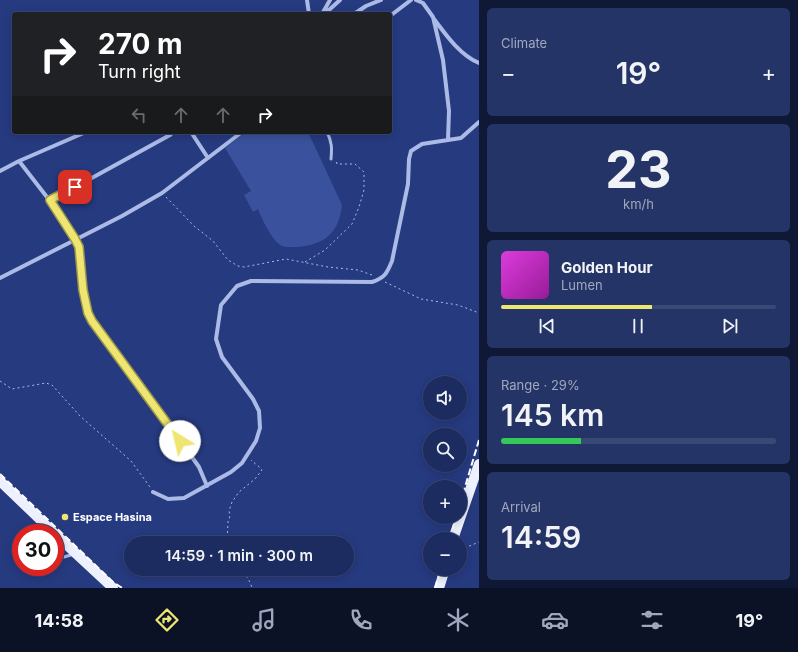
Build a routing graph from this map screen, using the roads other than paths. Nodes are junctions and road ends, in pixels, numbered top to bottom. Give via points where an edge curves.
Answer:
1 (307, 0) edge
2 (330, 0) edge
3 (340, 0) edge
4 (381, 0) edge
5 (411, 0) edge
6 (416, 0) edge
7 (310, 12) edge
8 (324, 12) edge
9 (326, 12) edge
10 (357, 12) edge
11 (392, 14) edge
12 (433, 17) junction
13 (479, 63) edge
14 (479, 122) edge
15 (80, 134) edge
16 (171, 134) edge
17 (192, 134) edge
18 (239, 134) edge
19 (327, 134) edge
20 (448, 140) junction
21 (208, 158) junction
22 (331, 159) dead end
23 (19, 161) junction
24 (0, 170) edge
25 (50, 200) junction
26 (75, 239) junction
27 (0, 278) edge
28 (479, 464) edge
29 (0, 481) edge
30 (207, 486) junction
31 (153, 492) road end
32 (44, 524) edge
33 (456, 532) edge
34 (64, 543) edge
35 (76, 554) junction
36 (64, 557) edge
37 (443, 576) edge
38 (113, 588) edge
39 (439, 588) edge

1 - 7 street
2 - 8 street
3 - 9 street
4 - 10 street
5 - 11 street
6 - 12 street via 423,3
12 - 13 street via 461,51
12 - 20 street via 444,67 449,111
14 - 20 street via 461,138
15 - 23 street
16 - 25 street
17 - 21 street
18 - 21 street
19 - 22 lane via 331,141
20 - 30 street via 422,144 411,151 408,184 392,261 388,272 381,280 251,281 236,286 221,305 216,339 222,357 253,399 259,412 260,428 256,441 242,463
21 - 26 street via 162,193
23 - 24 street
23 - 25 street
25 - 26 street
26 - 27 street
26 - 30 street via 79,247 83,290 92,321 199,467
28 - 33 main road
29 - 32 main road
30 - 31 street via 184,498 168,499
34 - 35 main road
35 - 36 lane
35 - 38 main road
37 - 39 main road

